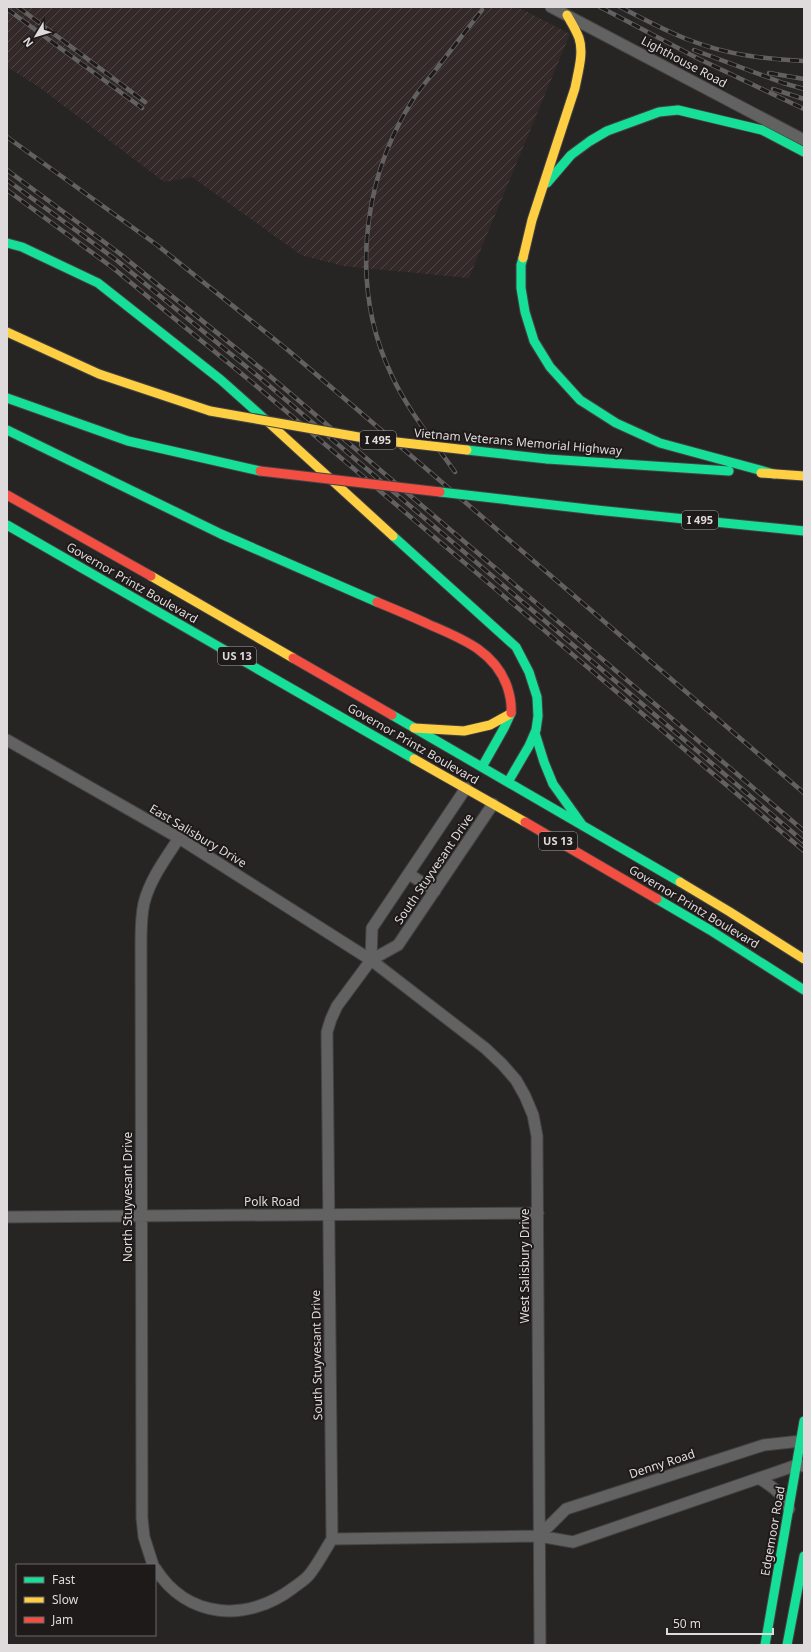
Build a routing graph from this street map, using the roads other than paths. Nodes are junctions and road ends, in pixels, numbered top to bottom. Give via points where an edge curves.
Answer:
1 (551, 7) edge
2 (567, 15) junction
3 (804, 140) edge
4 (804, 152) edge
5 (542, 189) junction
6 (7, 243) edge
7 (7, 332) edge
8 (7, 398) edge
9 (7, 430) edge
10 (774, 474) junction
11 (804, 476) edge
12 (7, 495) edge
13 (7, 526) edge
14 (804, 530) edge
15 (510, 714) junction
16 (414, 728) junction
17 (535, 733) junction
18 (7, 740) edge
19 (480, 769) junction
20 (506, 785) junction
21 (468, 786) junction
22 (495, 802) junction
23 (583, 826) junction
24 (179, 838) junction
25 (409, 874) junction
26 (435, 891) junction
27 (804, 959) edge
28 (371, 960) junction
29 (804, 990) edge
30 (538, 1213) junction
31 (328, 1215) junction
32 (7, 1216) edge
33 (141, 1216) junction
34 (804, 1421) edge
35 (802, 1442) edge
36 (800, 1465) edge
37 (760, 1479) junction
38 (789, 1510) junction
39 (539, 1536) junction
40 (332, 1539) junction
41 (804, 1556) edge
42 (153, 1564) edge
43 (156, 1569) edge
44 (540, 1645) edge
45 (765, 1645) edge
46 (787, 1645) edge

1 - 2 street, Lighthouse Road
2 - 3 street, Lighthouse Road
2 - 5 main road via 580,40 579,70
4 - 5 main road via 762,130 678,110 659,112 607,130 590,141 571,155
5 - 10 main road via 525,244 521,265 521,288 534,341 550,367 580,400 616,423 660,443
6 - 17 main road via 22,247 98,283 221,380 516,647 525,661 536,690 538,708
7 - 10 main road, Vietnam Veterans Memorial Highway / I 495, bridge via 99,374 210,411 370,439 547,459
8 - 14 main road, I 495, bridge via 128,441 260,471 596,510
9 - 15 main road via 220,534 477,647 489,655 505,678 510,694
10 - 11 main road, Vietnam Veterans Memorial Highway / I 495
12 - 16 main road, Governor Printz Boulevard / US 13
13 - 21 main road, Governor Printz Boulevard / US 13 via 195,628
15 - 16 main road via 490,725 464,731
15 - 19 main road
16 - 19 main road, Governor Printz Boulevard / US 13
17 - 20 main road
17 - 23 main road via 553,784
18 - 24 street, East Salisbury Drive
19 - 20 main road, Governor Printz Boulevard / US 13
20 - 23 main road, Governor Printz Boulevard / US 13
21 - 22 main road, Governor Printz Boulevard / US 13
21 - 25 street, South Stuyvesant Drive
22 - 26 street, South Stuyvesant Drive
22 - 29 main road, Governor Printz Boulevard / US 13 via 710,930
23 - 27 main road, Governor Printz Boulevard / US 13 via 730,912
24 - 28 street, East Salisbury Drive
24 - 33 street, North Stuyvesant Drive via 147,892 141,923
25 - 26 street
25 - 28 street, South Stuyvesant Drive via 372,928
26 - 28 street, South Stuyvesant Drive via 398,945
28 - 30 street, West Salisbury Drive via 485,1048 516,1080 526,1096 537,1136
28 - 31 street, South Stuyvesant Drive via 337,1006 327,1032
30 - 31 street, Polk Road
30 - 39 street, West Salisbury Drive
31 - 33 street, Polk Road
31 - 40 street, South Stuyvesant Drive
32 - 33 street, Polk Road
33 - 42 street, North Stuyvesant Drive via 142,1518 144,1537
34 - 35 main road, Edgemoor Road
35 - 36 main road, Edgemoor Road
35 - 39 street, Denny Road via 764,1445 566,1509
36 - 37 street
36 - 38 main road, Edgemoor Road
37 - 38 street via 775,1488
37 - 39 street via 573,1542
38 - 45 main road, Edgemoor Road
39 - 40 street
39 - 44 street, West Salisbury Drive
40 - 43 street via 309,1575 281,1597 260,1607 234,1612 210,1610 183,1597
41 - 46 main road

